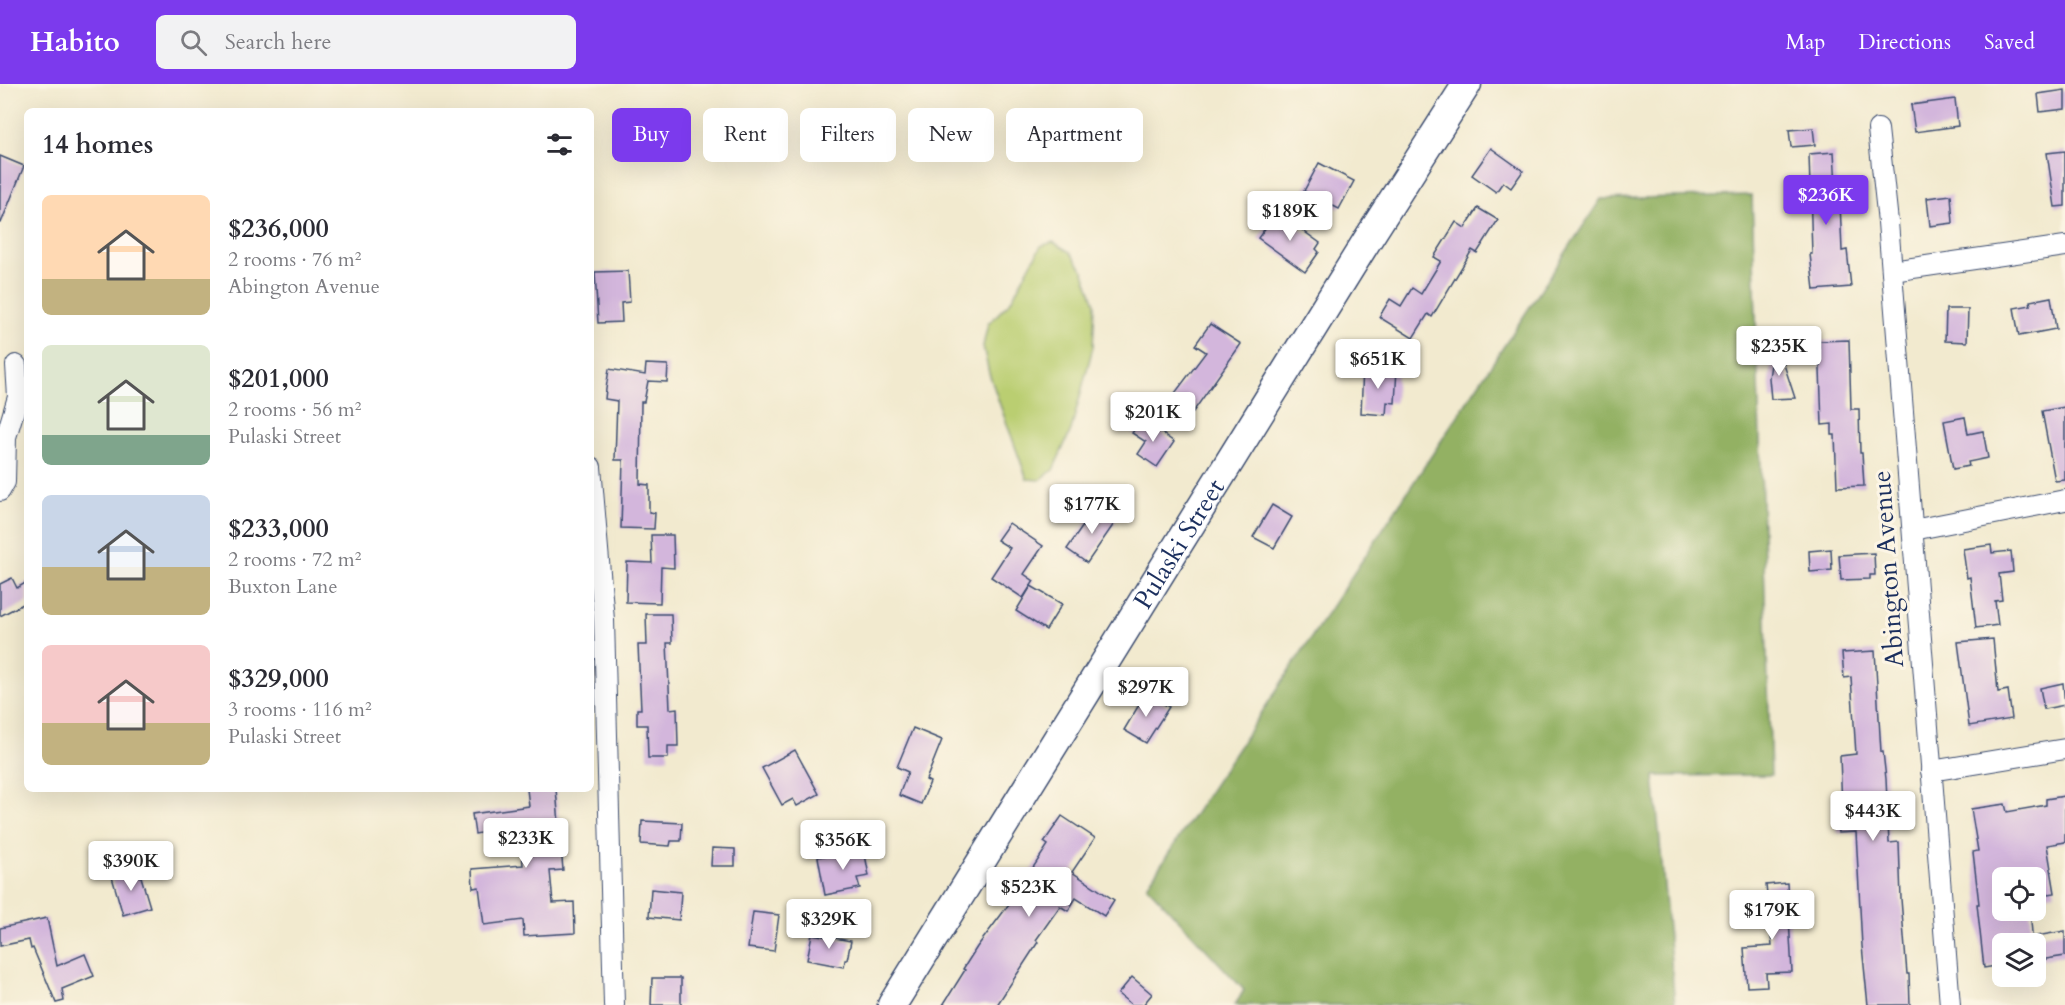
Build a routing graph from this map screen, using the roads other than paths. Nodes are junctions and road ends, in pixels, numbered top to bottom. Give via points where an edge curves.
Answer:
1 (1467, 84) edge
2 (1878, 129) dead end
3 (2065, 246) edge
4 (1892, 271) junction
5 (16, 365) dead end
6 (0, 491) edge
7 (2065, 500) edge
8 (594, 502) edge
9 (1912, 530) junction
10 (2065, 749) edge
11 (1931, 771) junction
12 (614, 1005) edge
13 (892, 1005) edge
14 (1950, 1005) edge

1 - 13 main road, Pulaski Street
2 - 4 street, Abington Avenue
3 - 4 street
4 - 9 street, Abington Avenue
5 - 6 street via 18,397 6,437 5,482
7 - 9 street
8 - 12 street via 604,620
9 - 11 street, Abington Avenue
10 - 11 street
11 - 14 street, Abington Avenue

